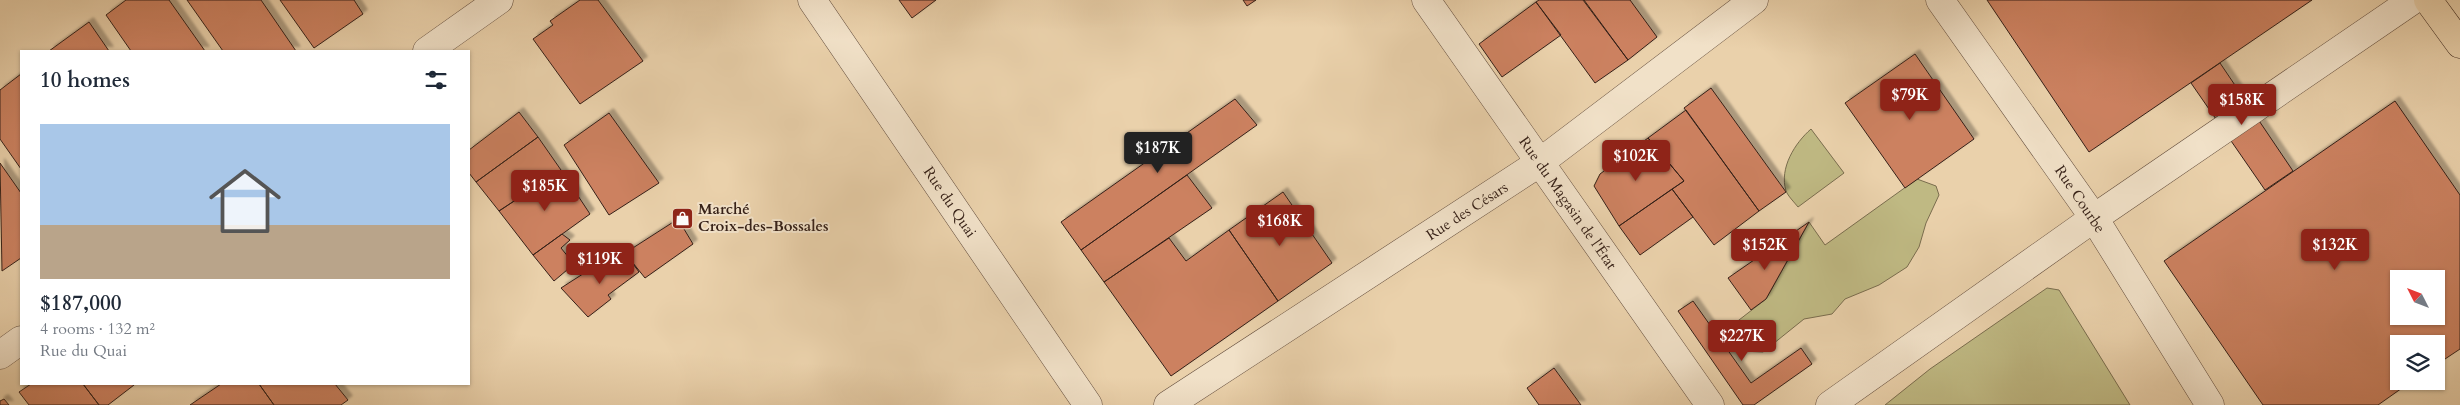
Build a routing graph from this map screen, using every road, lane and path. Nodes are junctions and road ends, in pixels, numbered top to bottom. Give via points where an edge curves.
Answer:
1 (499, 0) edge
2 (812, 0) edge
3 (1426, 0) edge
4 (1754, 0) edge
5 (1940, 0) edge
6 (2413, 0) edge
7 (2428, 0) edge
8 (2460, 44) edge
9 (428, 50) edge
10 (1539, 164) junction
11 (2094, 218) junction
12 (20, 341) edge
13 (0, 356) edge
14 (1088, 405) edge
15 (1168, 405) edge
16 (1710, 405) edge
17 (1830, 405) edge
18 (2210, 405) edge

1 - 9 street
2 - 14 street, Rue du Quai
3 - 10 street, Rue du Magasin de l'État
4 - 10 street, Rue des Césars
5 - 11 street, Rue Courbe
6 - 11 street
7 - 8 main road
10 - 15 street, Rue des Césars
10 - 16 street, Rue du Magasin de l'État
11 - 17 street
11 - 18 street, Rue Courbe
12 - 13 street

